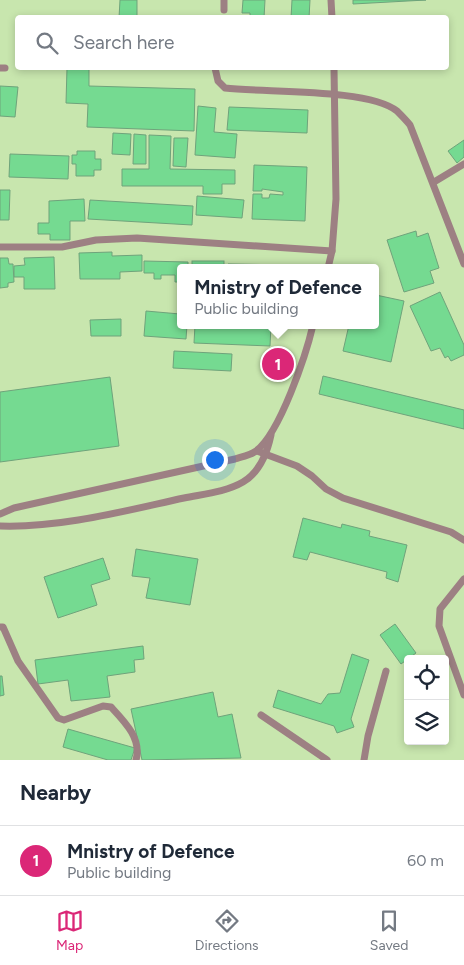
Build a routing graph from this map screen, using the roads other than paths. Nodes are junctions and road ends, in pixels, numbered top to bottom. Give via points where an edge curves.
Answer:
1 (224, 0) edge
2 (331, 0) edge
3 (224, 10) dead end
4 (332, 15) edge
5 (215, 70) edge
6 (334, 70) edge
7 (335, 94) junction
8 (464, 164) edge
9 (434, 182) junction
10 (0, 247) edge
11 (332, 252) junction
12 (329, 264) edge
13 (464, 264) edge
14 (312, 329) edge
15 (271, 432) junction
16 (257, 451) junction
17 (266, 455) junction
18 (0, 514) edge
19 (0, 526) edge
20 (464, 540) edge
21 (464, 579) edge
22 (0, 627) edge
23 (386, 671) dead end
24 (464, 695) edge
25 (261, 715) dead end
26 (136, 760) edge
27 (327, 760) edge
28 (364, 760) edge

1 - 3 lane
2 - 4 lane
5 - 7 lane via 218,81 225,88
6 - 7 lane
7 - 9 lane via 396,110 410,124
7 - 11 lane via 336,199
8 - 9 lane
9 - 13 lane
10 - 11 lane via 62,247 96,240 137,238
11 - 12 lane
14 - 15 lane via 287,402
15 - 16 lane
15 - 17 lane
16 - 17 lane
16 - 18 lane
17 - 19 lane via 256,471 242,482 221,490 85,518 41,525
17 - 20 lane via 297,466 343,498 451,532
21 - 24 lane via 440,609 439,626
22 - 26 lane via 3,627 29,678 58,718 64,720 102,706 112,707 126,722 136,742 139,750
23 - 28 lane
25 - 27 lane

